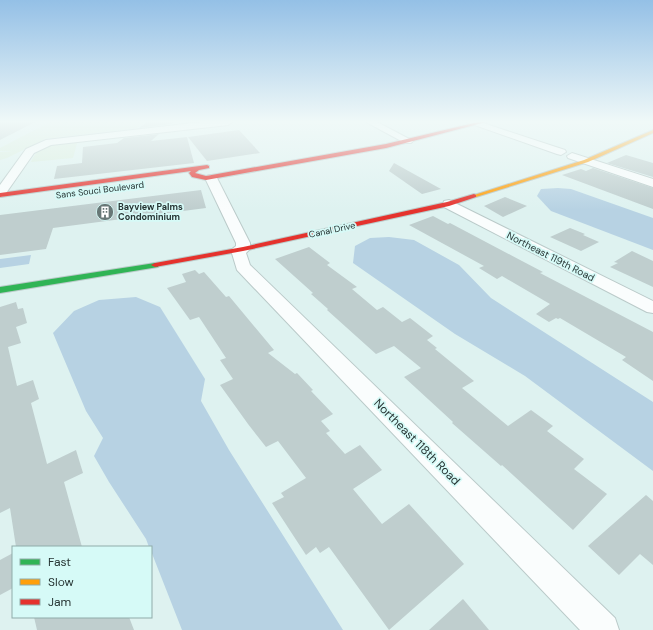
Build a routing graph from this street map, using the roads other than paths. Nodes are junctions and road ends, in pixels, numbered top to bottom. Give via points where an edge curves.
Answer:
1 (31, 151) edge
2 (317, 151) edge
3 (355, 151) edge
4 (607, 151) edge
5 (572, 156) dead end
6 (586, 161) junction
7 (208, 174) junction
8 (184, 180) dead end
9 (162, 183) dead end
10 (653, 183) edge
11 (0, 194) edge
12 (0, 203) edge
13 (449, 204) junction
14 (240, 250) junction
15 (0, 290) edge
16 (653, 308) edge
17 (603, 630) edge

1 - 11 street
2 - 7 street
3 - 7 street
4 - 6 street, Canal Drive
5 - 6 street
6 - 10 street
6 - 13 street, Canal Drive
7 - 8 street
7 - 11 street, Sans Souci Boulevard
7 - 14 street, Northeast 118th Road via 242,243
9 - 12 street, Sans Souci Boulevard
13 - 14 street, Canal Drive
13 - 16 street, Northeast 119th Road
14 - 15 street, Canal Drive
14 - 17 street, Northeast 118th Road via 243,267

